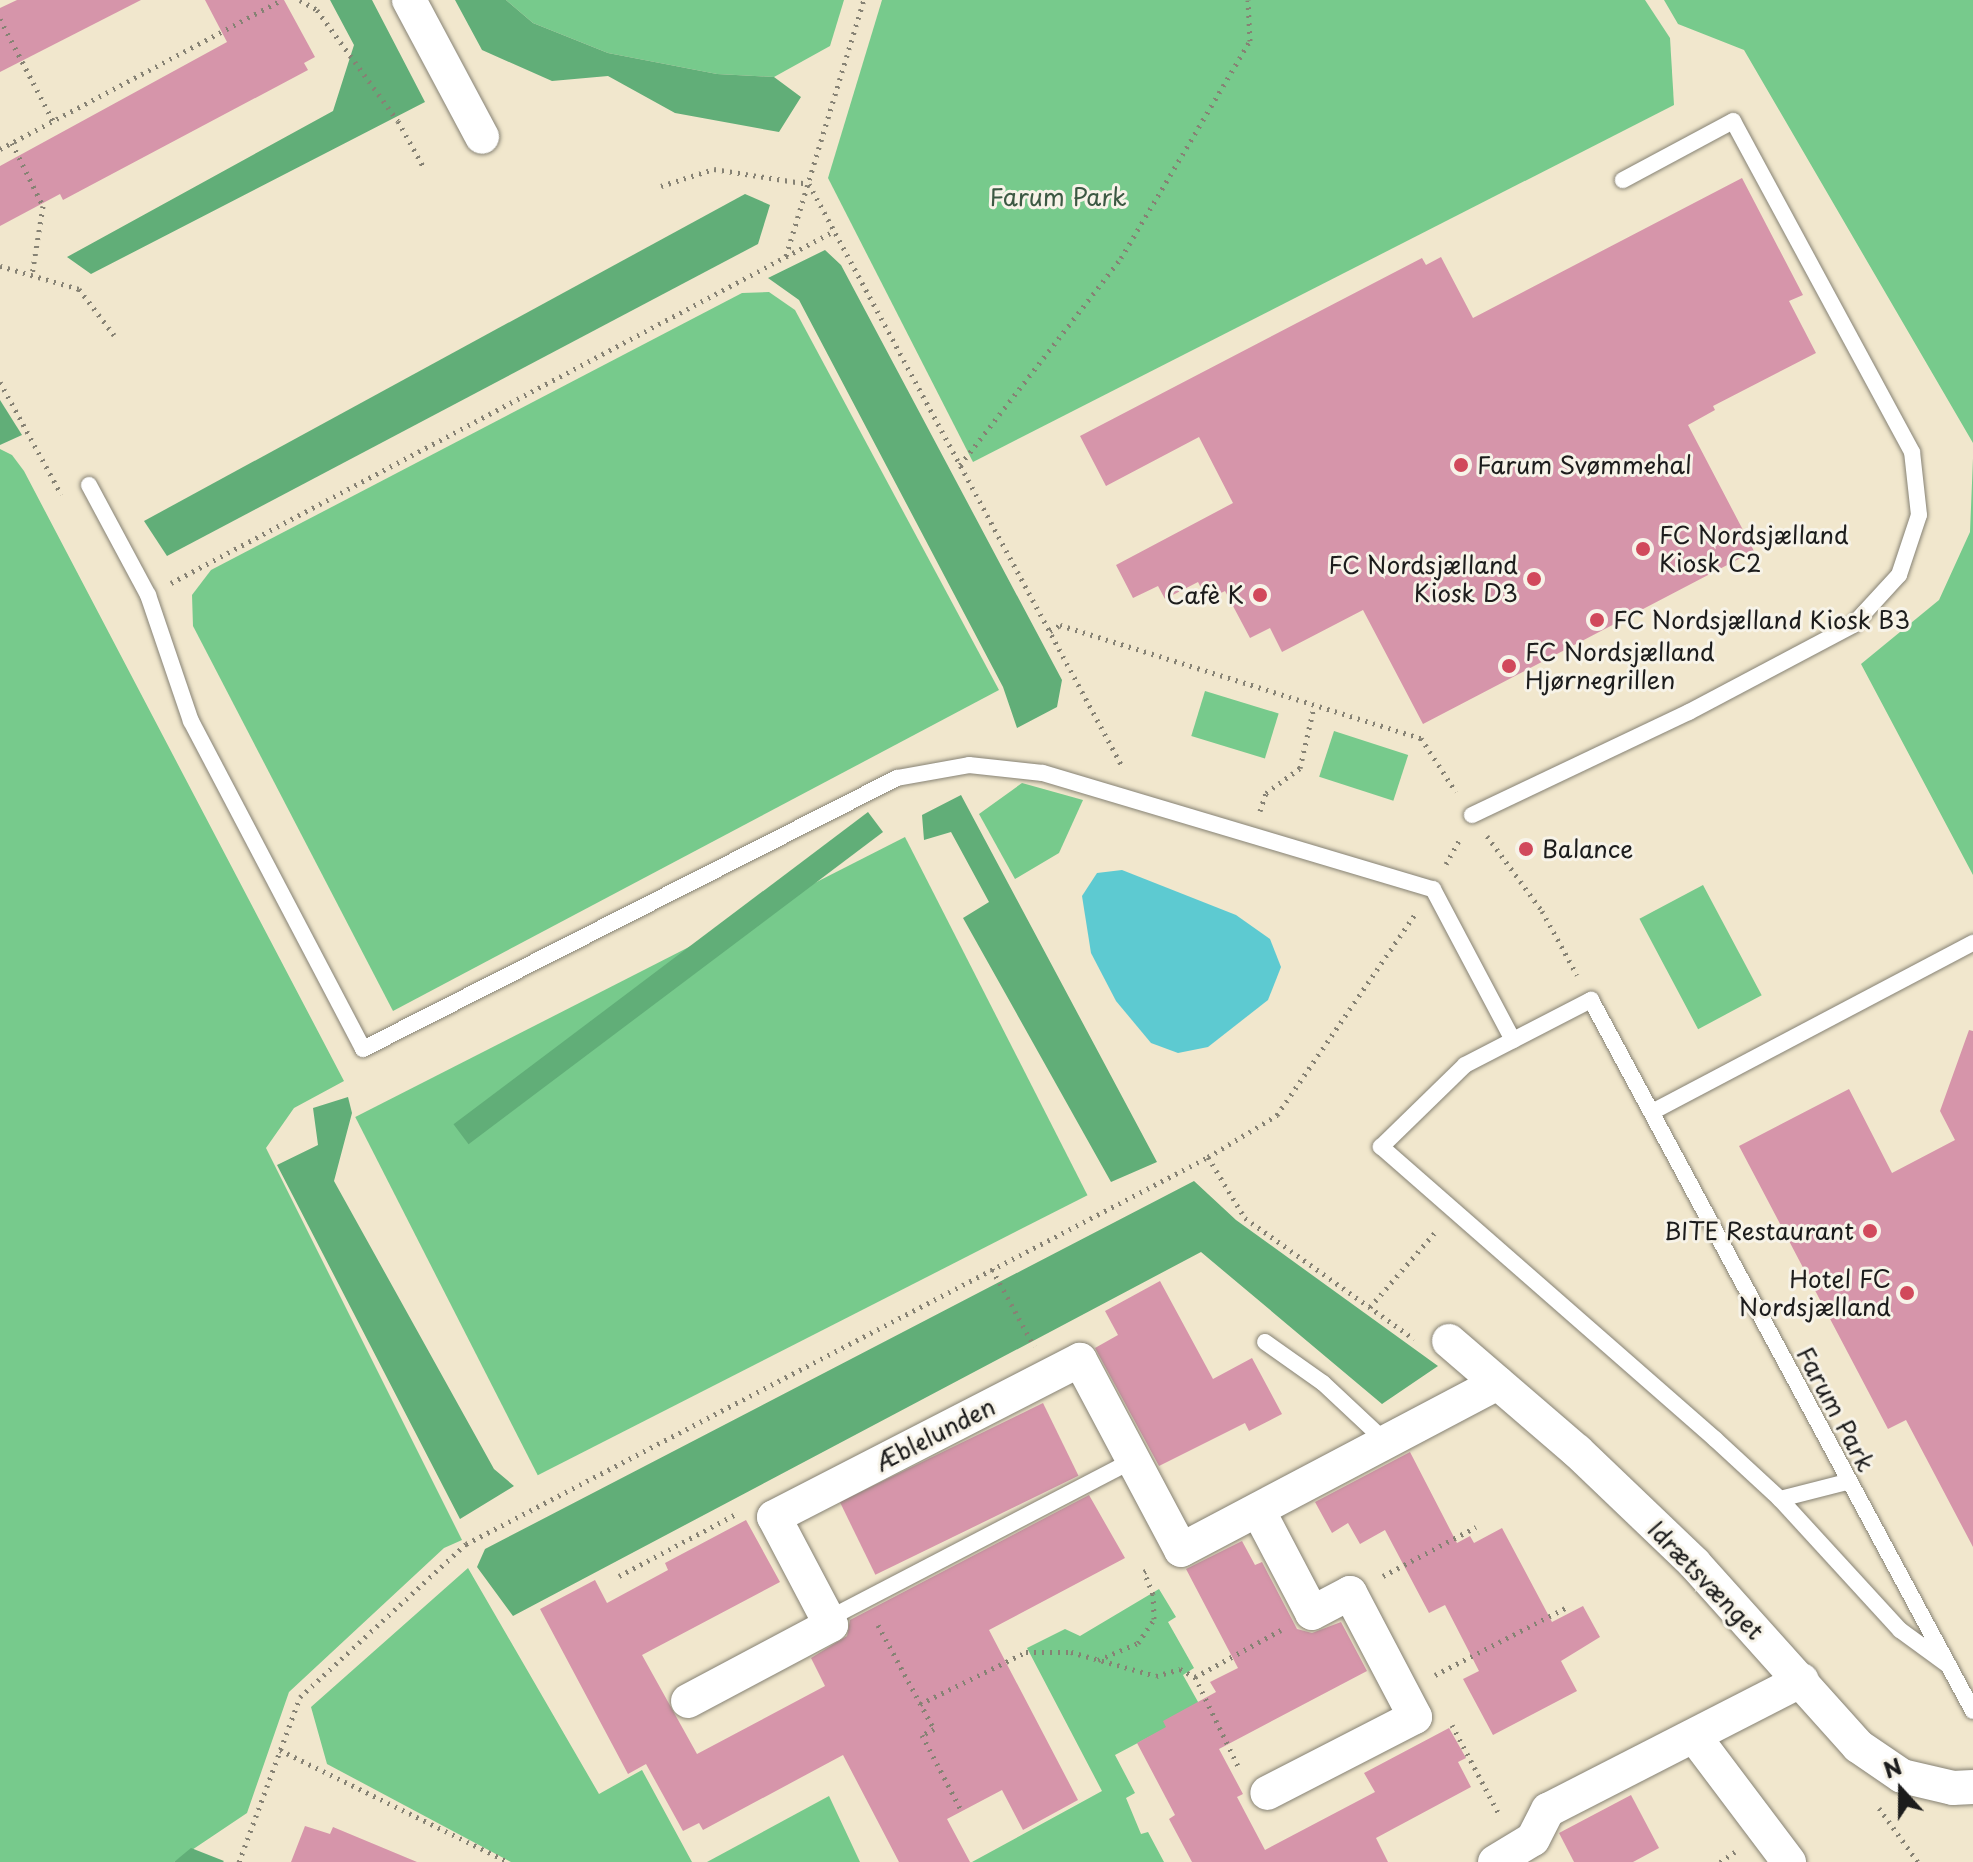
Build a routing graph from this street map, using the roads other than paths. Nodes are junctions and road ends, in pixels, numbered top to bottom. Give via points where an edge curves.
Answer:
1 (409, 0) edge
2 (482, 137) dead end
3 (1623, 180) dead end
4 (89, 485) dead end
5 (1472, 815) road end
6 (1973, 943) edge
7 (1513, 1040) junction
8 (1652, 1112) junction
9 (1449, 1341) road end
10 (1265, 1342) dead end
11 (1498, 1383) junction
12 (1386, 1442) junction
13 (1133, 1460) junction
14 (1847, 1482) junction
15 (1780, 1499) junction
16 (1258, 1510) junction
17 (828, 1619) junction
18 (1948, 1665) junction
19 (1802, 1680) junction
20 (688, 1701) dead end
21 (1973, 1711) edge
22 (1694, 1736) junction
23 (1973, 1787) edge
24 (1267, 1793) road end
25 (1506, 1855) edge
26 (1789, 1862) edge

1 - 2 street
3 - 5 lane via 1733,121 1912,452 1919,515 1899,575 1853,625 1689,712
4 - 7 lane via 148,595 191,721 363,1049 897,778 969,765 1043,773 1433,889
6 - 8 lane
7 - 8 lane, Farum Park via 1591,1000
7 - 15 lane via 1465,1065 1381,1147
8 - 14 lane, Farum Park
9 - 11 street, Idrætsvænget
10 - 12 lane via 1323,1383
11 - 12 street
11 - 19 street, Idrætsvænget via 1694,1563
12 - 16 street
13 - 16 street, Æblelunden via 1181,1550
13 - 17 lane
13 - 17 street, Æblelunden via 1080,1360 774,1517
14 - 15 lane
14 - 18 lane, Farum Park
15 - 18 lane via 1900,1630
16 - 24 street via 1312,1613 1350,1593 1415,1717
17 - 20 street via 831,1625
18 - 21 lane, Farum Park
19 - 22 street
19 - 23 street, Idrætsvænget via 1858,1746 1902,1776 1953,1788
22 - 25 street via 1548,1810 1533,1839
22 - 26 street

